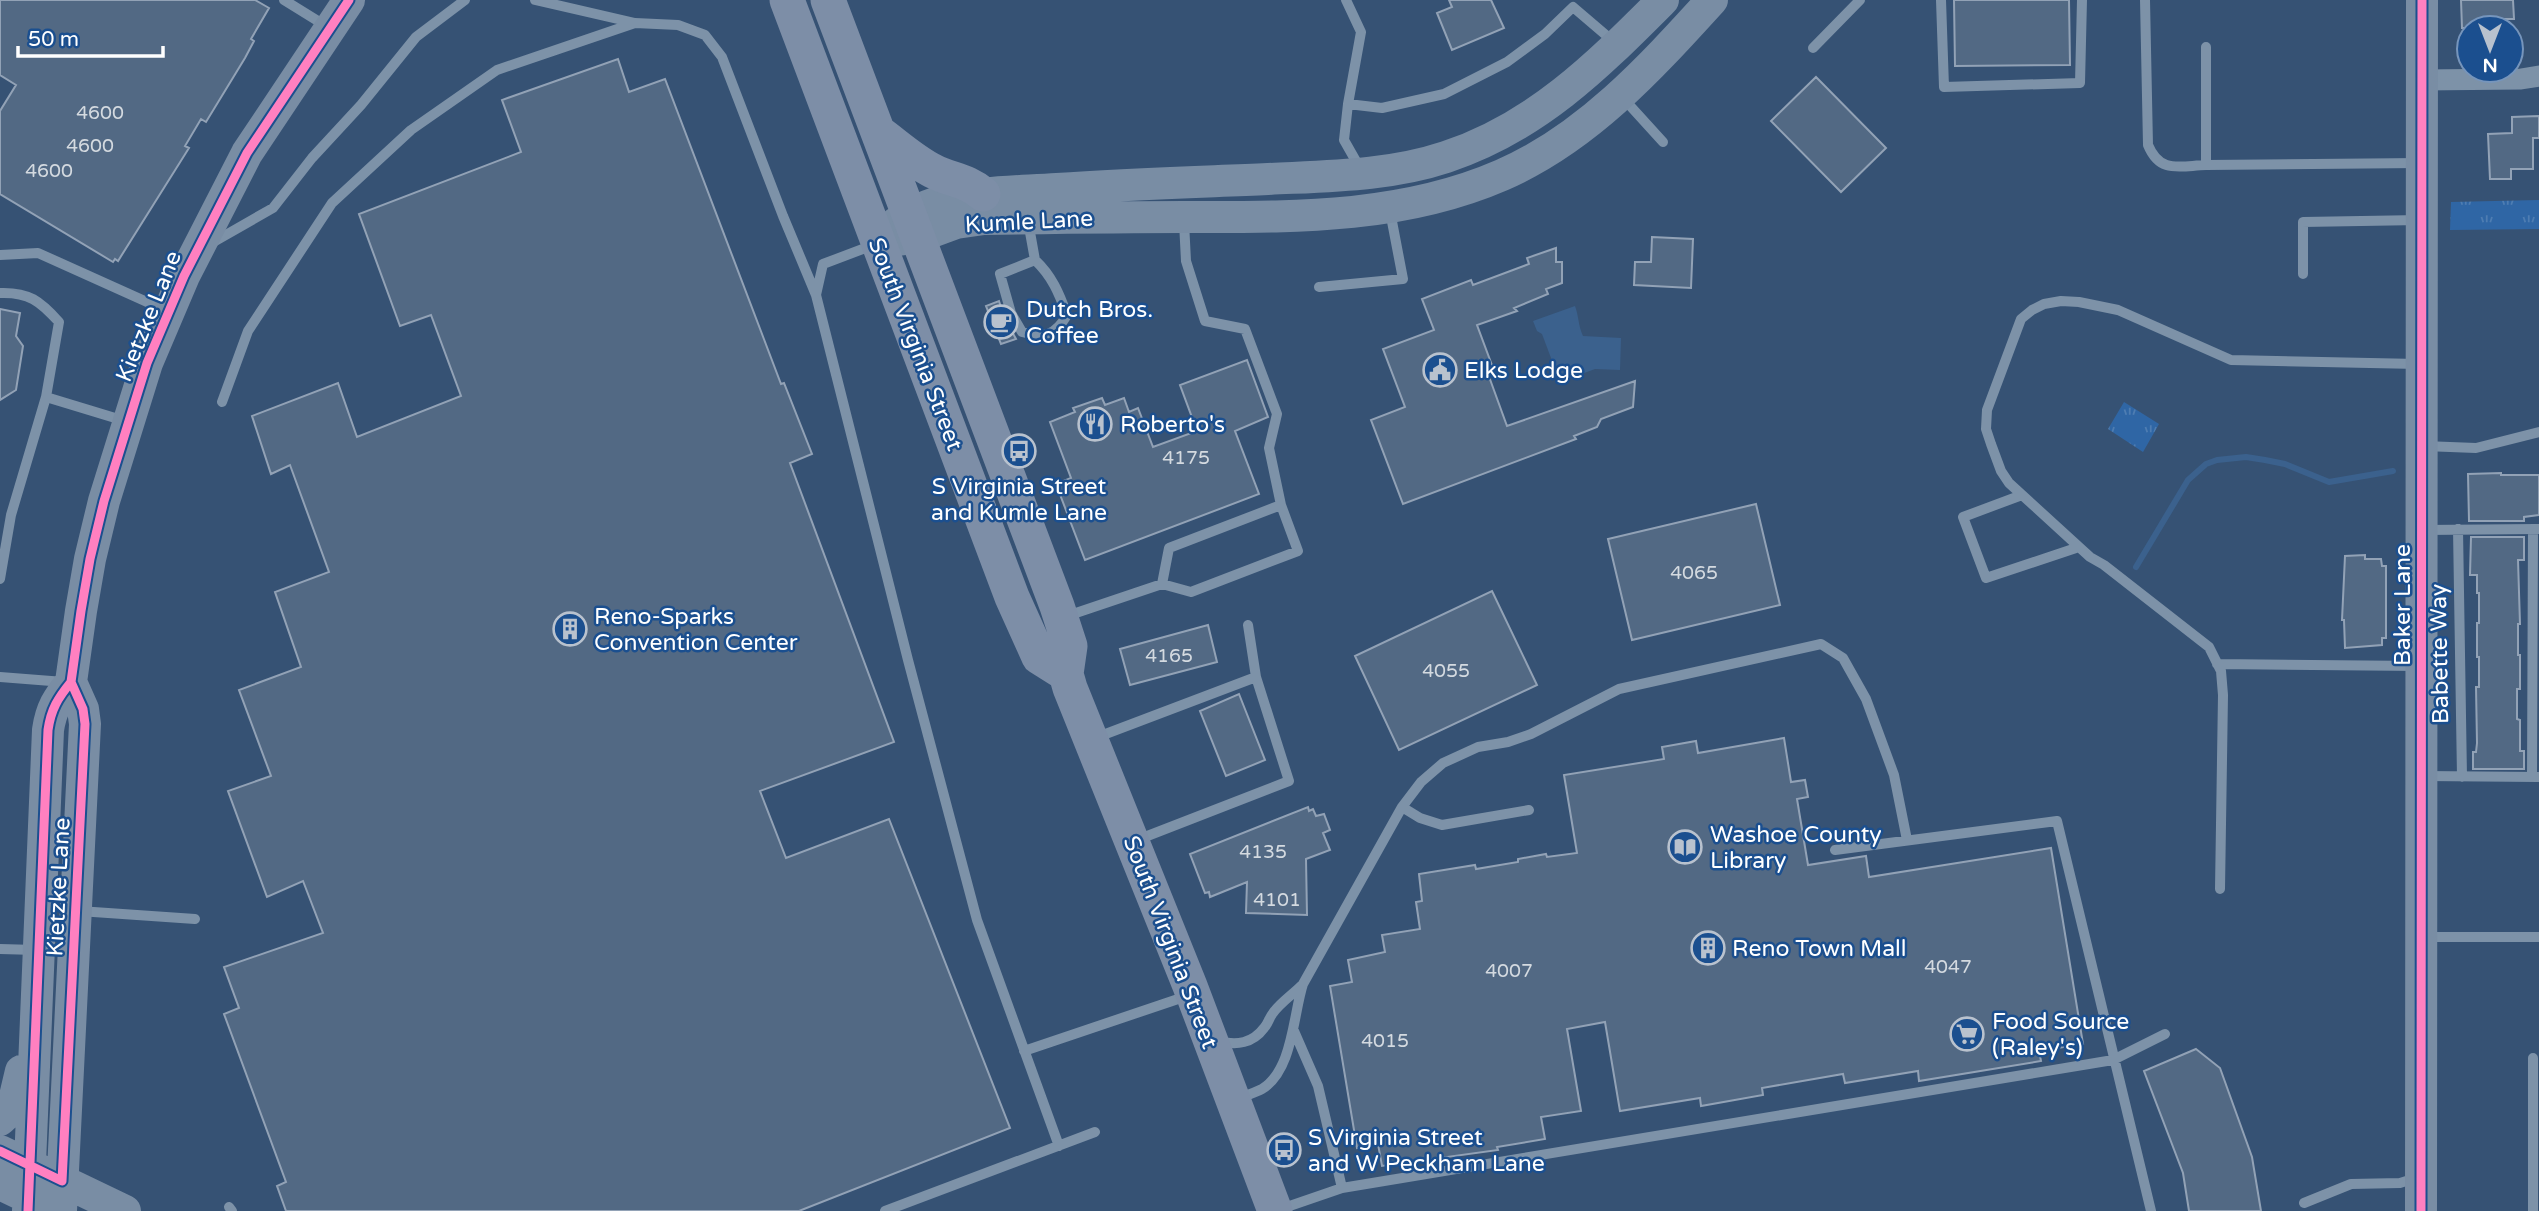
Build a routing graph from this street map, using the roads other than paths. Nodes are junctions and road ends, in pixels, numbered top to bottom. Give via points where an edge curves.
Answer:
1 (284, 0) edge
2 (349, 0) edge
3 (465, 0) edge
4 (535, 0) edge
5 (787, 0) edge
6 (828, 0) edge
7 (1346, 0) edge
8 (1663, 0) edge
9 (1712, 0) edge
10 (1860, 0) edge
11 (1941, 0) edge
12 (2082, 0) edge
13 (2145, 0) edge
14 (2422, 0) edge
15 (1577, 4) edge
16 (635, 23) junction
17 (329, 28) junction
18 (1618, 45) junction
19 (2206, 47) dead end
20 (1813, 48) dead end
21 (2539, 76) edge
22 (2422, 79) junction
23 (1621, 95) junction
24 (1348, 104) junction
25 (878, 132) junction
26 (1663, 142) dead end
27 (2423, 163) junction
28 (2206, 165) junction
29 (1364, 174) junction
30 (982, 194) junction
31 (1389, 208) junction
32 (1184, 217) junction
33 (1027, 218) junction
34 (2423, 220) junction
35 (913, 225) junction
36 (878, 243) junction
37 (195, 252) junction
38 (0, 255) edge
39 (1035, 260) junction
40 (2303, 274) dead end
41 (1319, 286) dead end
42 (0, 293) edge
43 (816, 295) junction
44 (168, 312) junction
45 (2423, 364) junction
46 (46, 397) junction
47 (222, 402) dead end
48 (128, 422) junction
49 (2539, 432) edge
50 (2421, 446) junction
51 (2022, 495) junction
52 (1281, 505) junction
53 (2458, 529) junction
54 (2536, 529) edge
55 (2422, 530) junction
56 (2079, 547) junction
57 (0, 579) edge
58 (1162, 584) junction
59 (1061, 618) junction
60 (1248, 625) dead end
61 (2217, 664) junction
62 (2422, 666) junction
63 (1066, 674) junction
64 (0, 677) edge
65 (1256, 677) junction
66 (71, 682) junction
67 (1091, 740) junction
68 (2422, 776) junction
69 (2462, 777) junction
70 (2536, 777) edge
71 (1402, 807) junction
72 (1529, 810) dead end
73 (1907, 840) junction
74 (1132, 842) junction
75 (1835, 850) dead end
76 (2220, 889) dead end
77 (76, 910) junction
78 (195, 919) dead end
79 (2421, 937) junction
80 (2539, 937) edge
81 (0, 949) edge
82 (38, 950) junction
83 (1303, 984) junction
84 (1193, 994) junction
85 (36, 998) junction
86 (1294, 1031) junction
87 (2165, 1034) dead end
88 (1208, 1037) junction
89 (1024, 1051) junction
90 (2533, 1058) dead end
91 (2113, 1060) junction
92 (1233, 1101) junction
93 (0, 1120) edge
94 (1095, 1132) dead end
95 (1059, 1146) junction
96 (0, 1150) edge
97 (29, 1164) junction
98 (2421, 1176) junction
99 (0, 1184) edge
100 (1342, 1188) junction
101 (61, 1196) edge
102 (2304, 1203) dead end
103 (37, 1207) edge
104 (125, 1211) edge
105 (885, 1211) edge
106 (1275, 1211) edge
107 (2151, 1211) edge
108 (2421, 1211) edge
109 (2533, 1211) edge

1 - 17 lane
2 - 17 street, Kietzke Lane
3 - 37 lane via 416,37 273,208
4 - 16 lane
5 - 36 main road, South Virginia Street
6 - 25 main road, South Virginia Street
7 - 24 lane via 1361,32
8 - 18 street, Kumle Lane
9 - 23 street, Kumle Lane
10 - 20 lane
11 - 12 lane via 1944,87 2080,83
13 - 28 lane via 2148,145 2153,158 2165,166
14 - 22 street, Baker Lane
15 - 18 lane
15 - 24 lane via 1507,62 1444,94 1382,108
16 - 43 lane via 678,25 705,35 722,57
16 - 47 lane via 497,70 401,139 332,203 248,331
17 - 37 street, Kietzke Lane via 247,153
18 - 29 street, Kumle Lane via 1564,94 1489,139 1407,168
19 - 28 lane
21 - 22 street
22 - 27 street, Baker Lane
23 - 26 lane
23 - 31 street, Kumle Lane via 1547,150 1504,174
24 - 29 lane via 1344,140
25 - 30 main road via 929,170 961,180
25 - 35 main road, South Virginia Street
27 - 28 lane
27 - 34 street, Baker Lane
29 - 30 street, Kumle Lane
29 - 31 street
30 - 35 street, Kumle Lane via 956,197
31 - 32 street, Kumle Lane via 1359,213
31 - 41 lane via 1403,279
32 - 33 street, Kumle Lane
32 - 52 lane via 1186,261 1205,321 1245,329 1277,414 1269,448
33 - 35 street, Kumle Lane
33 - 39 lane
34 - 40 lane via 2303,222
34 - 45 street, Baker Lane
35 - 36 street, Kumle Lane
35 - 59 main road, South Virginia Street
36 - 43 lane via 823,264
36 - 63 main road, South Virginia Street via 1012,597 1040,657
37 - 44 street, Kietzke Lane
38 - 44 lane via 38,253
39 - 39 lane via 1000,274 1011,313 1022,332 1040,336 1059,329 1067,315 1056,286
42 - 46 lane via 27,295 59,322
43 - 89 lane via 977,920
44 - 48 street, Kietzke Lane
45 - 50 street, Baker Lane
45 - 51 lane via 2231,360 2118,310 2080,302 2044,304 2021,319 1987,410 1986,429 2001,471
46 - 48 lane
46 - 57 lane via 11,515
48 - 66 street, Kietzke Lane via 90,559
49 - 50 lane via 2476,448
50 - 55 street, Baker Lane
51 - 56 lane
51 - 56 lane via 1963,517 1986,578
52 - 58 lane via 1168,548
52 - 58 lane via 1298,551 1191,592
53 - 54 lane
53 - 55 lane
53 - 69 lane, Babette Way
54 - 70 lane
55 - 62 street, Baker Lane
56 - 61 lane via 2209,647
58 - 59 lane
59 - 63 main road, South Virginia Street via 1070,646
60 - 65 lane
61 - 62 lane
61 - 76 lane via 2223,695
62 - 68 street, Baker Lane
63 - 67 main road, South Virginia Street
64 - 66 lane
65 - 67 lane
65 - 74 lane via 1289,781
66 - 77 street, Kietzke Lane via 85,724
66 - 82 street, Kietzke Lane via 50,712
67 - 74 main road, South Virginia Street
68 - 69 lane
68 - 79 street, Baker Lane
69 - 70 lane
71 - 72 lane via 1442,825
71 - 73 lane via 1443,763 1478,747 1531,734 1619,689 1821,644 1843,658 1866,699 1894,775
71 - 83 lane
73 - 75 lane
73 - 91 lane via 2057,821
74 - 84 main road, South Virginia Street
77 - 78 lane
77 - 101 street, Kietzke Lane
79 - 80 lane
79 - 98 street, Baker Lane
81 - 82 lane
82 - 85 street, Kietzke Lane
83 - 86 lane via 1295,1007
83 - 88 lane via 1273,1013 1264,1029 1246,1042 1230,1044
84 - 88 main road, South Virginia Street
84 - 89 lane
85 - 93 street via 16,1096 12,1109
85 - 97 street, Kietzke Lane
86 - 92 lane via 1280,1069 1264,1088
86 - 100 lane via 1318,1086
87 - 91 lane
88 - 92 main road, South Virginia Street
89 - 95 lane
90 - 109 lane
91 - 100 lane
91 - 107 lane
92 - 106 main road, South Virginia Street
94 - 95 lane
95 - 105 lane
96 - 97 street
97 - 101 street
97 - 103 street, Kietzke Lane
98 - 102 lane via 2400,1183 2351,1184
98 - 108 street, Baker Lane
99 - 103 street
100 - 106 lane
101 - 104 street

